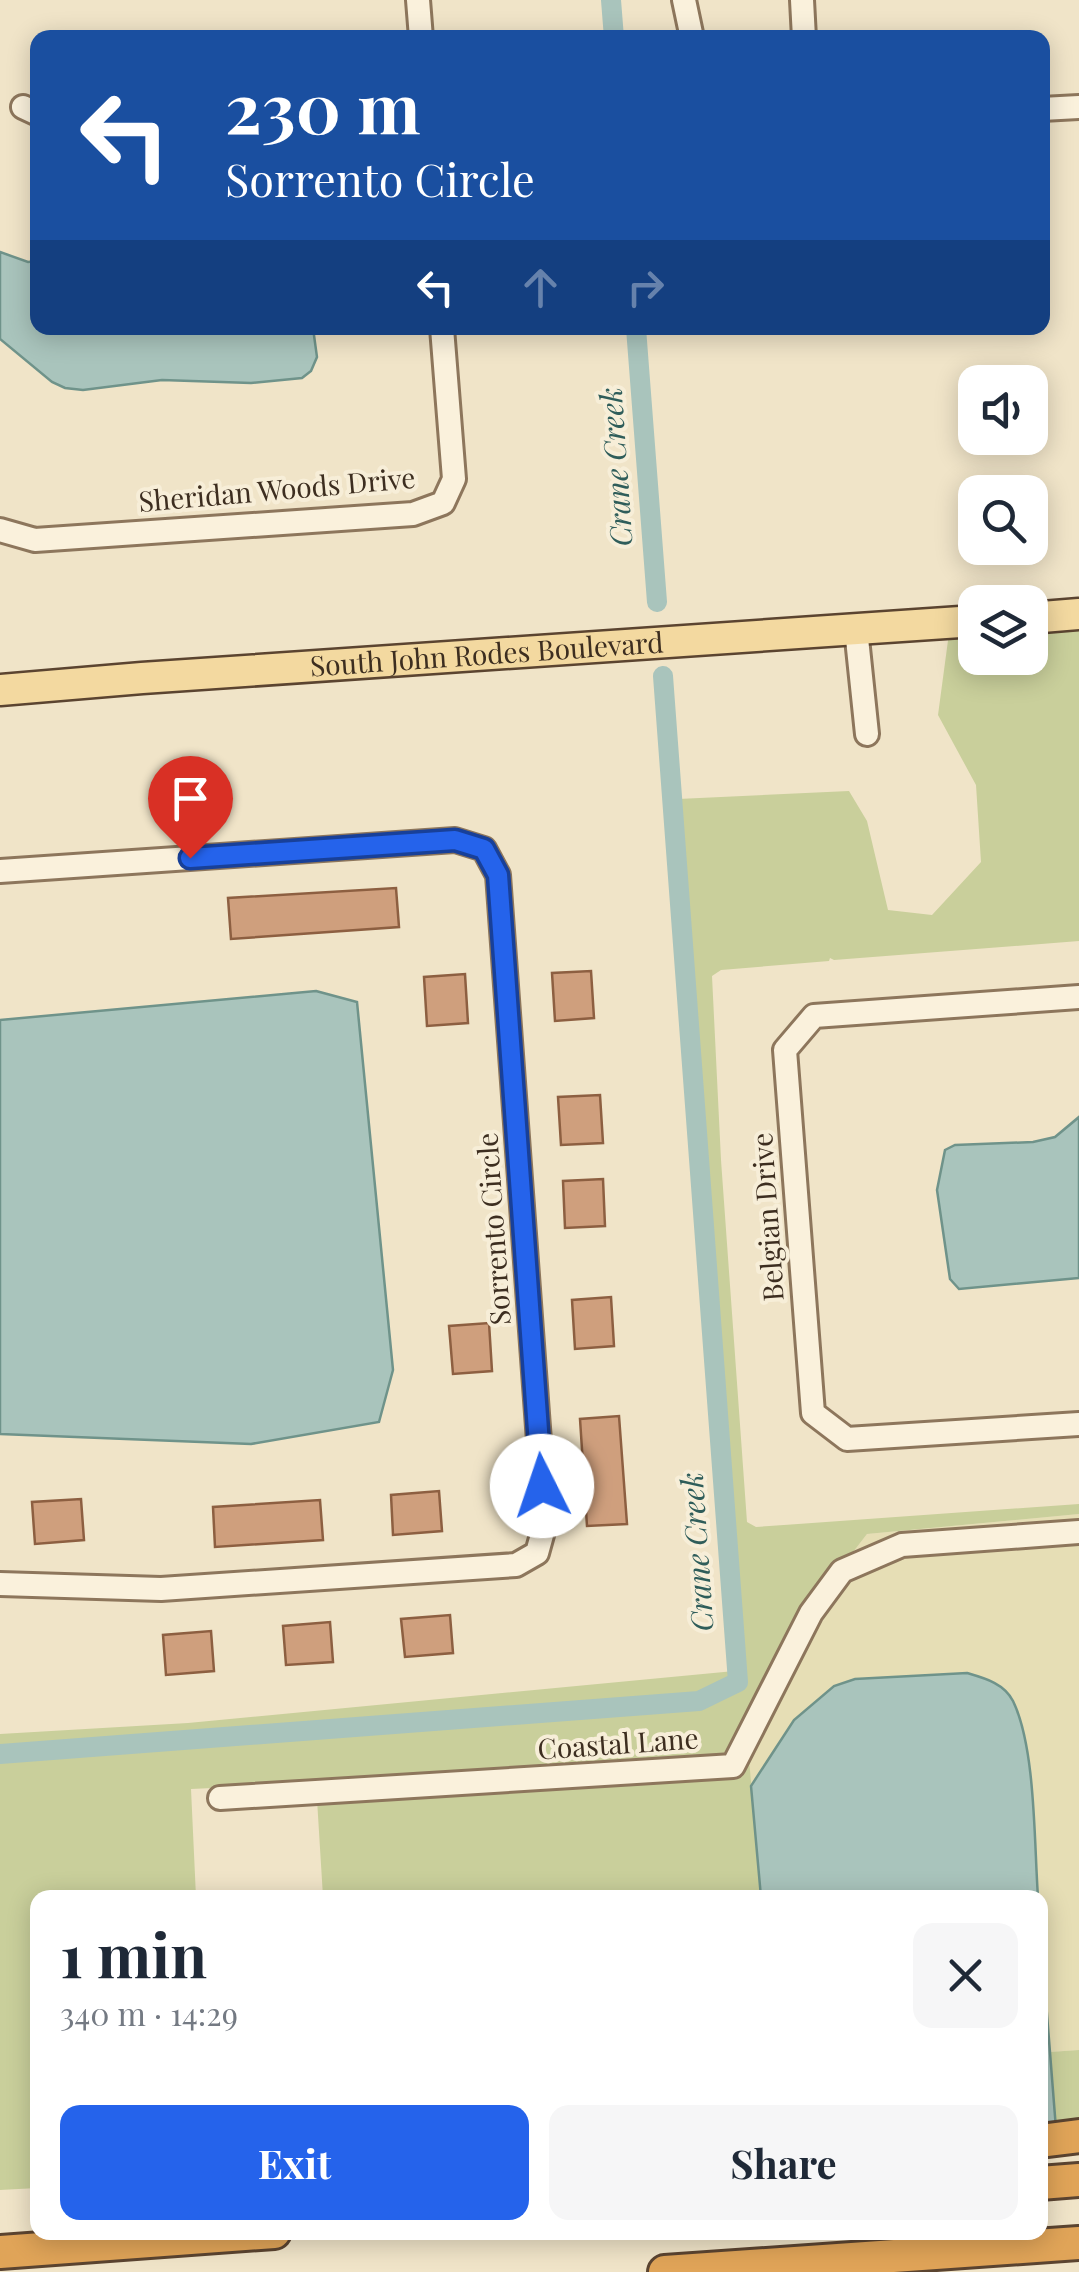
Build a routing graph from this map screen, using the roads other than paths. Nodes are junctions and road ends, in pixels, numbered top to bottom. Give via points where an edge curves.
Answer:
1 (418, 0) edge
2 (684, 0) edge
3 (802, 0) edge
4 (420, 30) edge
5 (690, 30) edge
6 (804, 30) edge
7 (1079, 107) edge
8 (1050, 109) edge
9 (443, 335) edge
10 (0, 530) edge
11 (1079, 614) edge
12 (1048, 617) edge
13 (958, 622) edge
14 (856, 630) junction
15 (0, 690) edge
16 (866, 734) dead end
17 (0, 870) edge
18 (1079, 997) edge
19 (1079, 1424) edge
20 (1079, 1532) edge
21 (0, 1584) edge
22 (220, 1798) dead end
23 (1079, 2136) edge
24 (1048, 2139) edge
25 (1079, 2180) edge
26 (1048, 2182) edge
27 (142, 2240) edge
28 (1079, 2243) edge
29 (0, 2252) edge
30 (665, 2272) edge

1 - 4 street
2 - 5 street
3 - 6 street
7 - 8 street
9 - 10 street, Sheridan Woods Drive via 454,480 442,503 413,514 36,540
11 - 12 main road
13 - 14 main road, South John Rodes Boulevard
14 - 15 main road, South John Rodes Boulevard
14 - 16 street
17 - 21 street, Sorrento Circle via 455,840 484,849 498,875 545,1524 537,1552 516,1565 161,1588
18 - 19 street, Belgian Drive via 814,1016 784,1050 813,1414 847,1439
20 - 22 street, Coastal Lane via 902,1546 842,1571 811,1613 733,1766
23 - 24 highway
25 - 26 highway
27 - 29 highway
28 - 30 highway

